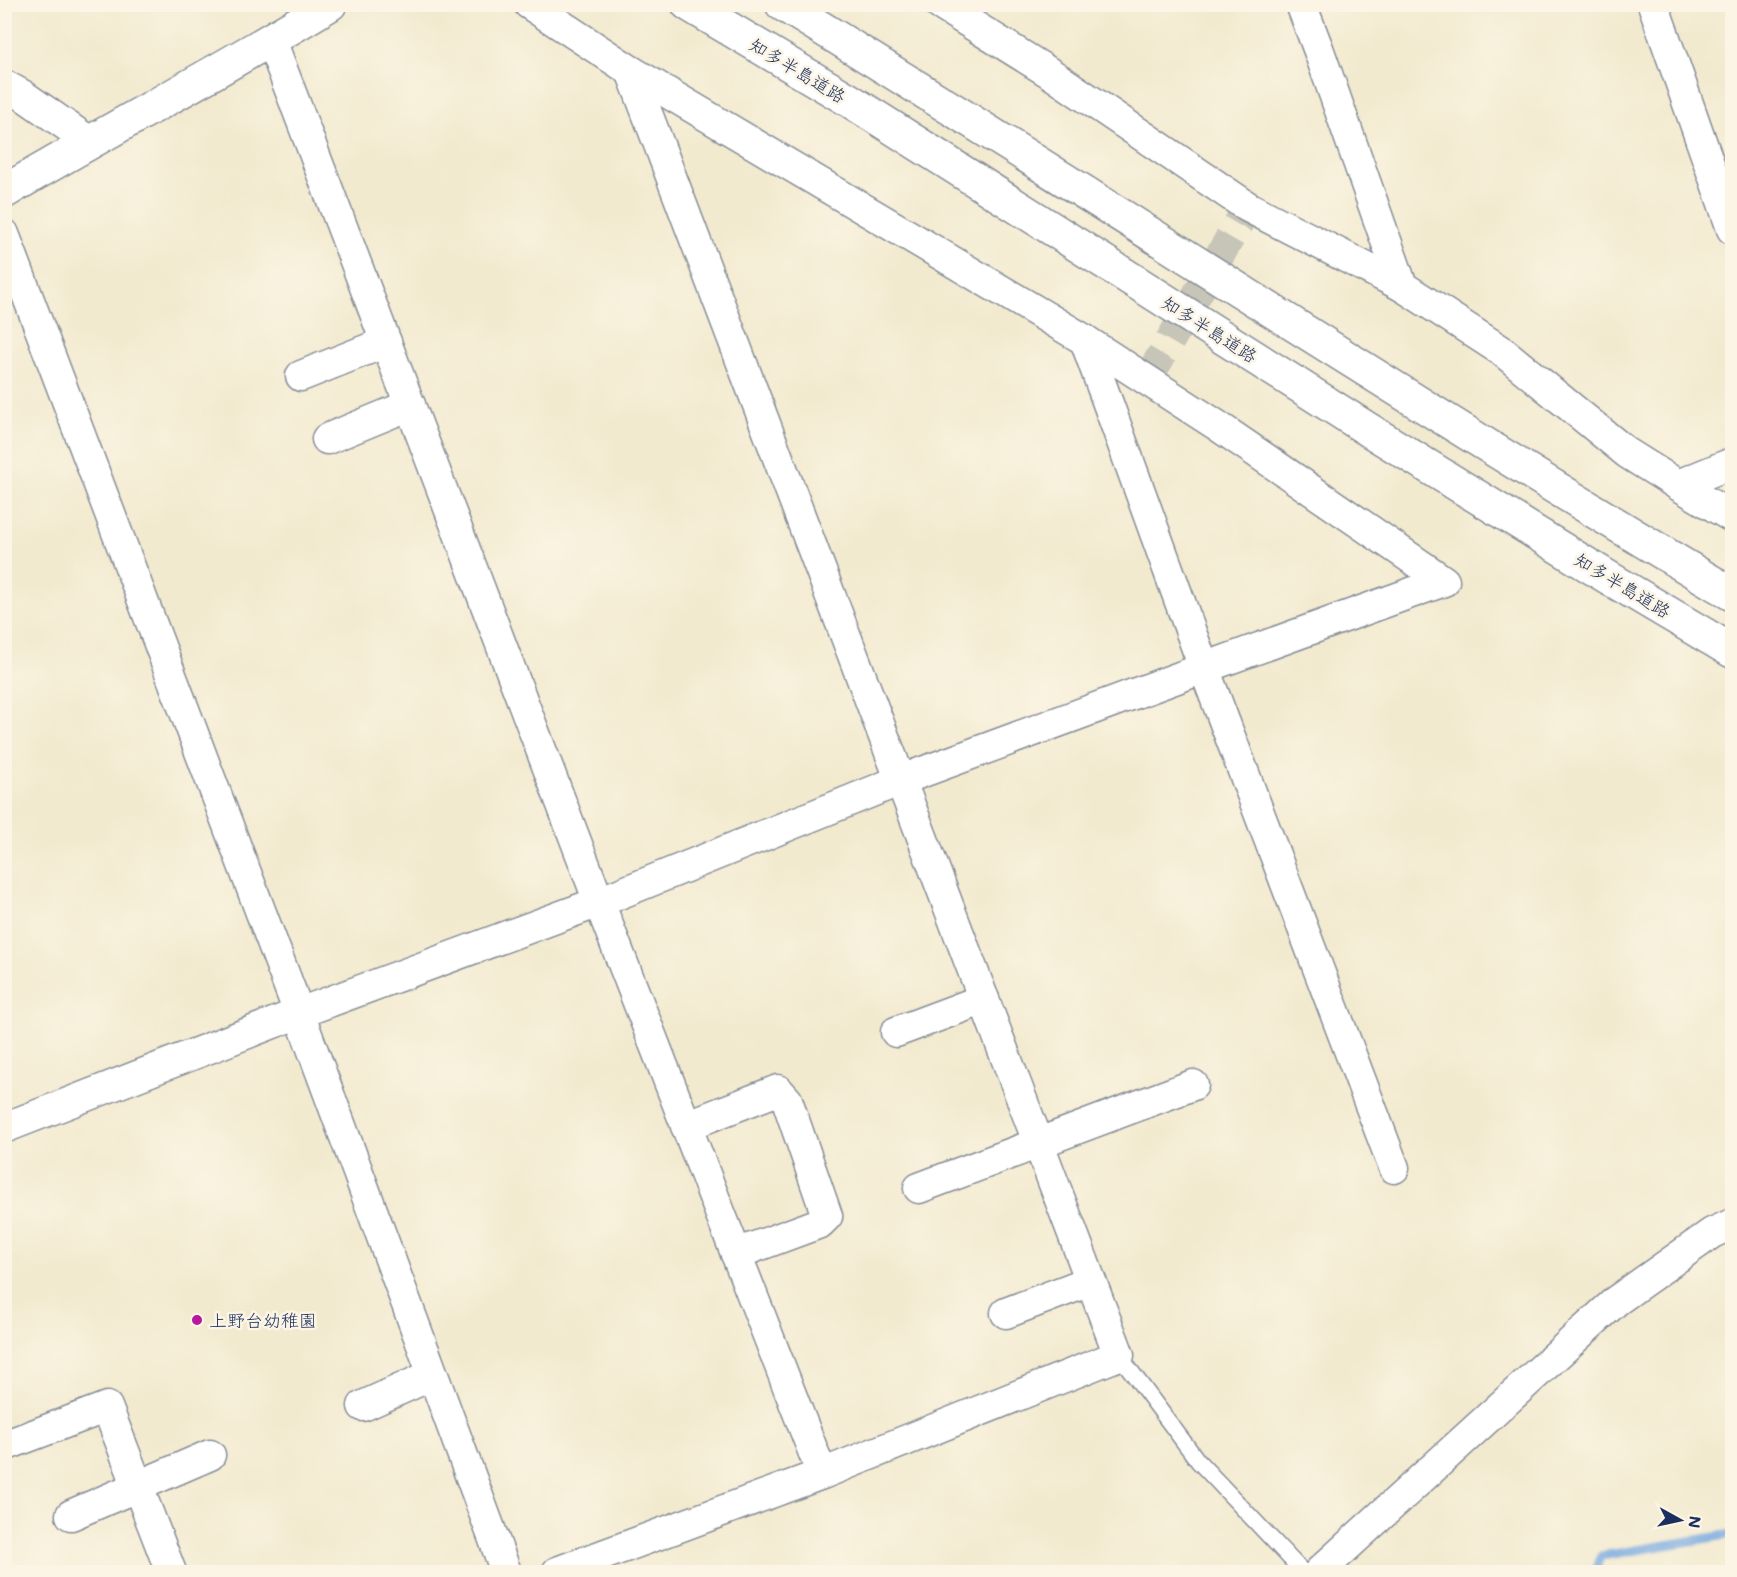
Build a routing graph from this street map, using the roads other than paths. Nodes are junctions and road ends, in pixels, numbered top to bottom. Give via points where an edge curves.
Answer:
1 (330, 4) edge
2 (529, 4) edge
3 (688, 4) edge
4 (782, 4) edge
5 (1301, 4) edge
6 (1653, 4) edge
7 (948, 7) edge
8 (271, 40) junction
9 (631, 71) junction
10 (4, 85) edge
11 (90, 142) junction
12 (4, 192) edge
13 (1732, 229) edge
14 (4, 234) edge
15 (1402, 286) junction
16 (1085, 340) junction
17 (386, 342) junction
18 (301, 376) dead end
19 (410, 405) junction
20 (327, 439) dead end
21 (1732, 463) edge
22 (1678, 485) junction
23 (1732, 517) edge
24 (1732, 594) edge
25 (1732, 651) edge
26 (1204, 668) junction
27 (901, 780) junction
28 (599, 902) junction
29 (984, 999) junction
30 (299, 1013) junction
31 (896, 1032) dead end
32 (1193, 1085) dead end
33 (686, 1126) junction
34 (4, 1128) edge
35 (1038, 1143) junction
36 (1394, 1168) dead end
37 (919, 1188) dead end
38 (1732, 1224) edge
39 (736, 1254) junction
40 (1090, 1281) junction
41 (1006, 1313) dead end
42 (1119, 1355) junction
43 (432, 1375) junction
44 (363, 1406) dead end
45 (4, 1446) edge
46 (210, 1455) dead end
47 (822, 1474) junction
48 (137, 1486) junction
49 (71, 1515) dead end
50 (171, 1572) edge
51 (506, 1572) edge
52 (557, 1572) edge
53 (1303, 1572) edge
54 (1319, 1572) edge

1 - 8 main road
2 - 9 street
3 - 25 main road, 知多半島道路 via 849,100 1369,430
4 - 24 main road
5 - 15 street
6 - 13 street
7 - 15 street via 1248,207
8 - 11 main road
8 - 17 street
9 - 16 street
9 - 27 street
10 - 11 street
11 - 12 main road
14 - 30 street
15 - 22 street via 1502,351 1627,453
16 - 26 street
16 - 26 street via 1444,581
17 - 18 street
17 - 19 street
19 - 20 street
19 - 28 street
21 - 22 street
22 - 23 street
26 - 27 street
26 - 36 street
27 - 28 street
27 - 29 street
28 - 30 street
28 - 33 street
29 - 31 street
29 - 35 street
30 - 34 street
30 - 43 street
32 - 35 street
33 - 39 street
33 - 39 street via 778,1090 788,1100 827,1216 820,1223
35 - 37 street
35 - 40 street
38 - 54 street via 1712,1233 1617,1301
39 - 47 street
40 - 41 street
40 - 42 street
42 - 47 street
42 - 53 lane via 1198,1461
43 - 44 street
43 - 51 street
45 - 48 street via 107,1407
46 - 48 street
47 - 52 street
48 - 49 street
48 - 50 street

